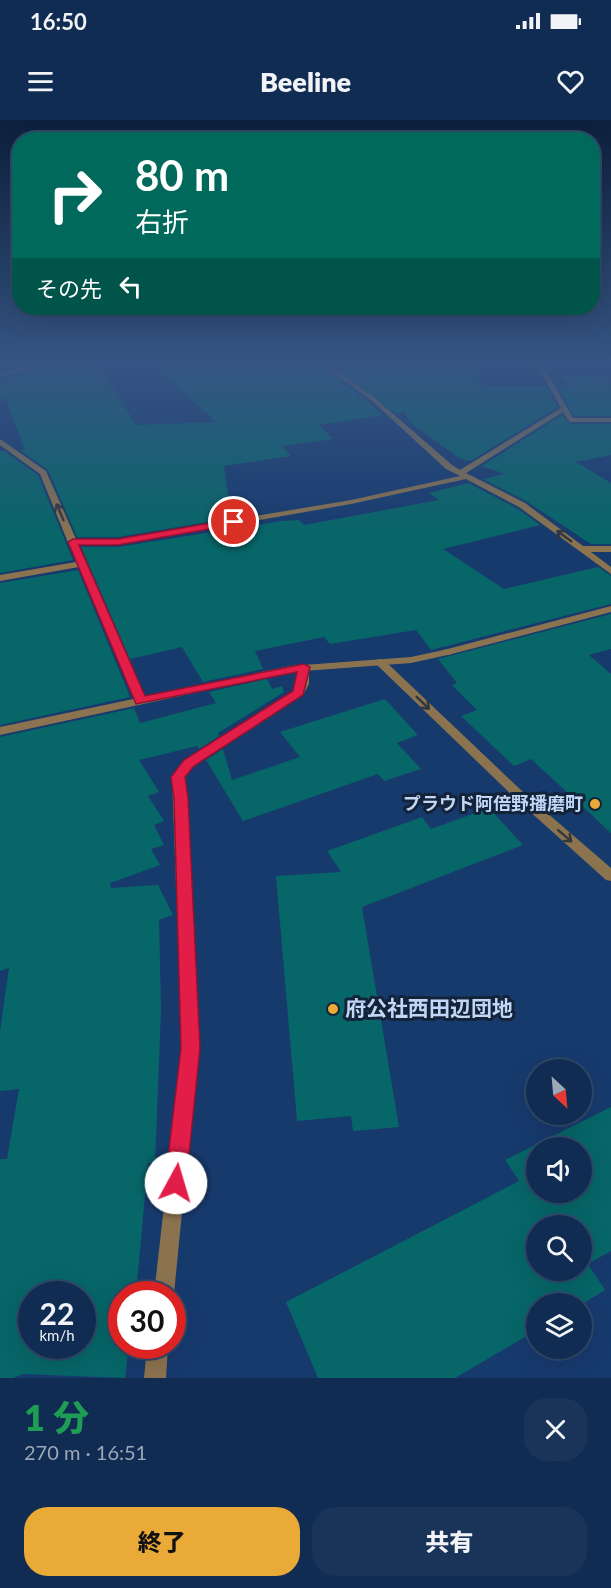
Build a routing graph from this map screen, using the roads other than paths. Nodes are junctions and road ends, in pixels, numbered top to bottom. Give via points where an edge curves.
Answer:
1 (397, 421) edge
2 (546, 421) edge
3 (0, 441) edge
4 (466, 474) junction
5 (73, 542) junction
6 (582, 549) junction
7 (611, 549) edge
8 (82, 564) junction
9 (611, 571) edge
10 (0, 578) edge
11 (611, 609) edge
12 (380, 662) junction
13 (304, 667) junction
14 (140, 701) junction
15 (0, 731) edge
16 (611, 876) edge
17 (165, 1281) edge
18 (157, 1359) edge
19 (155, 1378) edge

1 - 4 street via 449,467
2 - 4 street
5 -> 3 street via 43,472
4 - 5 street via 351,502 118,542
6 -> 4 street via 522,505
5 - 8 street
6 - 7 street
6 - 9 street
8 - 10 street
8 - 14 street
11 - 12 street via 447,652
12 - 13 street
12 -> 16 street via 520,796
13 - 14 street
13 - 17 street via 299,693 189,763 178,777 190,1048
14 - 15 street
18 - 19 street

